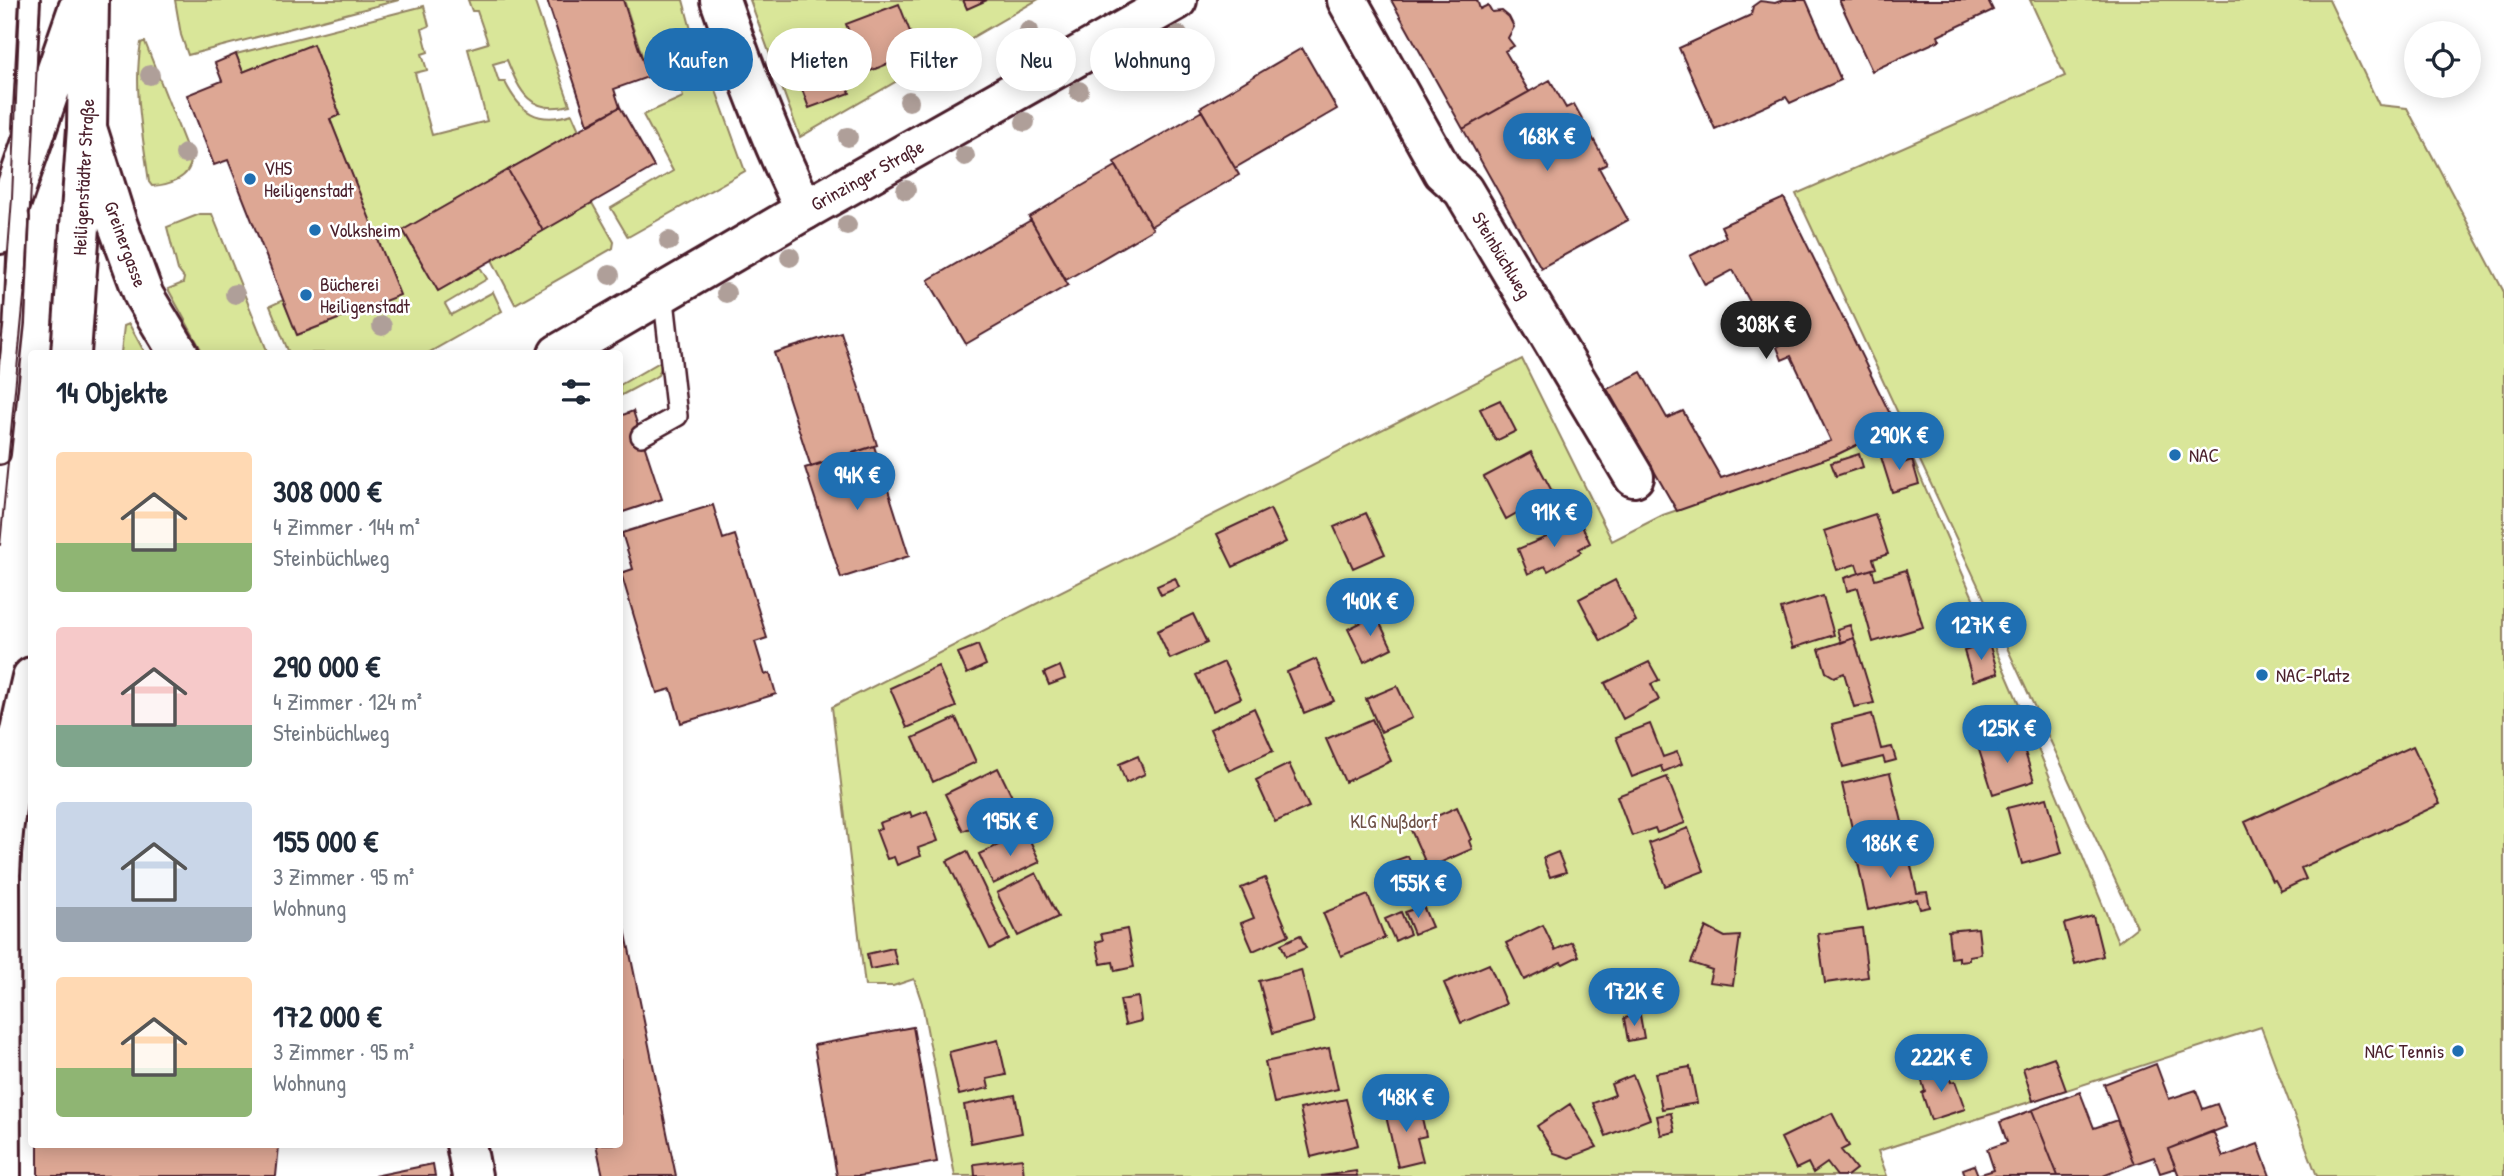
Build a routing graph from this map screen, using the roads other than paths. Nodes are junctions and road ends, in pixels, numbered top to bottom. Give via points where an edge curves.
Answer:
1 (30, 0) edge
2 (81, 0) edge
3 (89, 0) edge
4 (720, 0) edge
5 (1177, 0) edge
6 (1347, 0) edge
7 (87, 128) junction
8 (21, 176) junction
9 (805, 210) junction
10 (0, 234) edge
11 (663, 291) junction
12 (71, 350) edge
13 (177, 350) edge
14 (565, 350) edge
15 (641, 436) dead end
16 (0, 454) edge
17 (1634, 477) dead end
18 (28, 693) edge
19 (17, 736) edge
20 (0, 875) edge
21 (467, 1148) edge
22 (1, 1176) edge
23 (472, 1176) edge

1 - 8 lane
2 - 8 street, Heiligenstädter Straße
3 - 7 street, Heiligenstädter Straße
4 - 9 street via 762,115
5 - 9 street, Grinzinger Straße
6 - 17 street, Steinbüchlweg via 1443,172 1463,190
7 - 12 street, Heiligenstädter Straße
7 - 13 street, Greinergasse via 144,296
8 - 10 street, Heiligenstädter Straße
8 - 16 lane via 14,323
9 - 11 street, Grinzinger Straße
11 - 14 street, Grinzinger Straße
11 - 15 lane via 677,416
18 - 19 street
19 - 20 street
20 - 22 street
21 - 23 street

